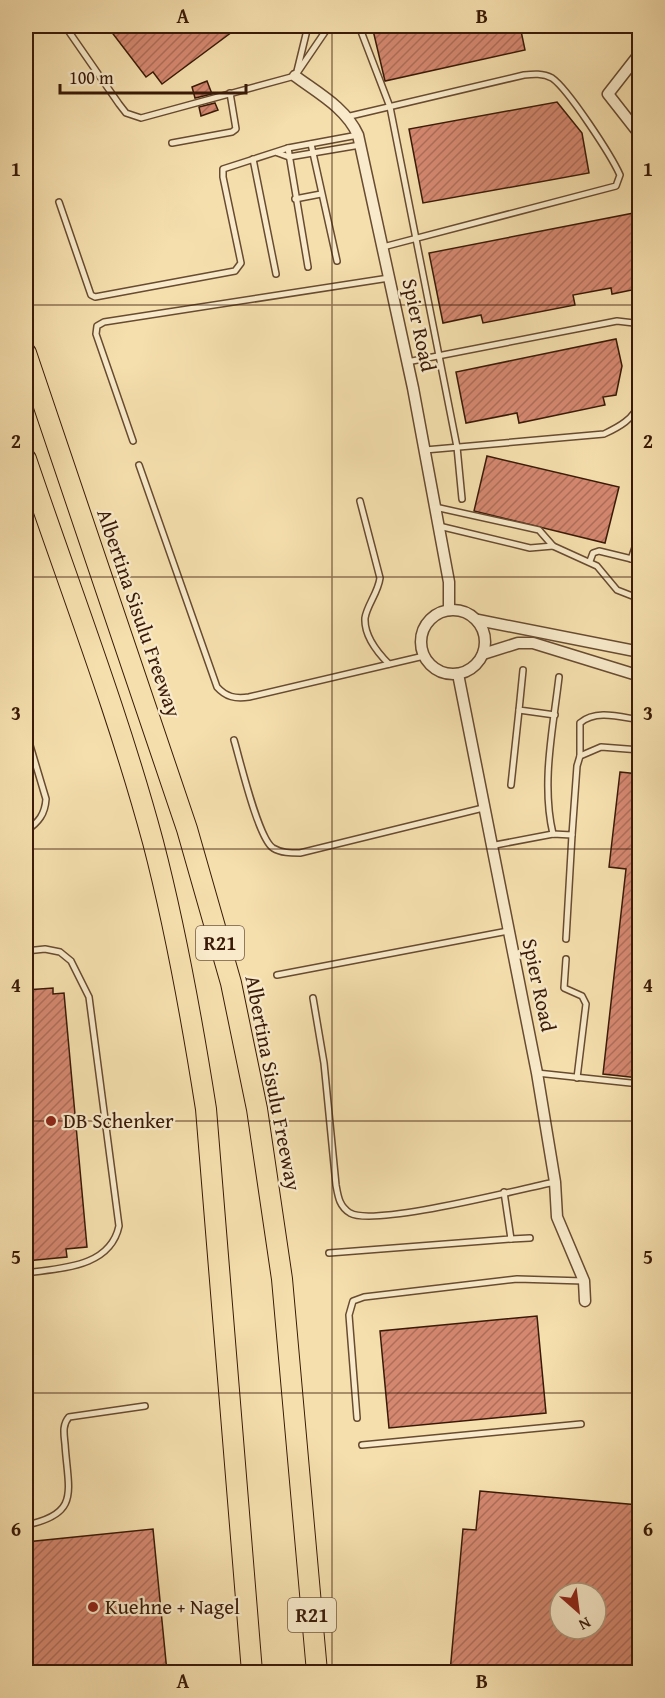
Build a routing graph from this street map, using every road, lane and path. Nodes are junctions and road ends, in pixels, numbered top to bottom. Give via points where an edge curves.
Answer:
1 (65, 26) edge
2 (308, 26) edge
3 (329, 26) edge
4 (359, 26) edge
5 (639, 53) edge
6 (296, 76) junction
7 (231, 93) junction
8 (390, 107) junction
9 (346, 117) junction
10 (639, 128) edge
11 (359, 140) junction
12 (172, 143) dead end
13 (311, 144) junction
14 (288, 148) junction
15 (278, 153) junction
16 (313, 153) junction
17 (289, 156) junction
18 (253, 159) junction
19 (321, 194) junction
20 (295, 199) junction
21 (59, 202) dead end
22 (416, 238) junction
23 (383, 247) junction
24 (337, 261) dead end
25 (308, 267) dead end
26 (276, 274) dead end
27 (389, 278) junction
28 (639, 328) edge
29 (26, 353) edge
30 (440, 356) junction
31 (407, 362) junction
32 (639, 402) edge
33 (133, 441) dead end
34 (457, 447) junction
35 (424, 450) junction
36 (26, 459) edge
37 (139, 465) dead end
38 (462, 499) dead end
39 (360, 501) dead end
40 (435, 507) junction
41 (439, 526) junction
42 (639, 534) edge
43 (553, 546) junction
44 (631, 559) junction
45 (590, 561) junction
46 (639, 561) edge
47 (639, 599) edge
48 (449, 610) junction
49 (477, 620) junction
50 (639, 652) edge
51 (483, 654) junction
52 (424, 656) junction
53 (389, 664) junction
54 (523, 670) dead end
55 (458, 674) junction
56 (639, 676) edge
57 (558, 677) dead end
58 (519, 710) junction
59 (555, 715) junction
60 (639, 720) edge
61 (26, 732) edge
62 (234, 740) dead end
63 (639, 750) edge
64 (580, 756) junction
65 (511, 785) dead end
66 (483, 808) junction
67 (26, 831) edge
68 (553, 834) junction
69 (572, 835) junction
70 (490, 846) junction
71 (508, 931) junction
72 (566, 939) dead end
73 (26, 951) edge
74 (566, 959) dead end
75 (278, 975) dead end
76 (313, 998) dead end
77 (537, 1073) junction
78 (577, 1078) junction
79 (639, 1083) edge
80 (555, 1182) junction
81 (504, 1192) junction
82 (530, 1238) dead end
83 (511, 1239) junction
84 (329, 1253) dead end
85 (26, 1273) edge
86 (584, 1281) junction
87 (585, 1301) dead end
88 (145, 1406) dead end
89 (357, 1418) dead end
90 (581, 1424) dead end
91 (362, 1445) dead end
92 (26, 1525) edge
93 (252, 1672) edge
94 (317, 1672) edge

1 - 7 lane via 119,104 133,117 150,117
2 - 6 lane
3 - 6 lane
4 - 8 lane
5 - 10 street via 608,94 637,131
6 - 7 lane
6 - 9 street, Spier Road
7 - 12 lane via 236,129
8 - 9 lane
8 - 22 lane
8 - 22 lane via 540,74 552,78 579,112 620,175 616,186
9 - 11 street, Spier Road
11 - 13 lane
11 - 16 lane
11 - 23 street, Spier Road
13 - 14 lane
13 - 16 lane
14 - 15 lane
14 - 17 lane
15 - 17 lane
15 - 18 lane
16 - 17 lane
16 - 19 lane
17 - 20 lane
18 - 21 lane via 228,166 222,173 241,262 235,271 95,297 91,295
18 - 26 lane
19 - 20 lane
19 - 24 lane
20 - 25 lane
22 - 23 lane
22 - 30 lane
23 - 27 street, Spier Road
27 - 31 street, Spier Road
27 - 33 lane via 97,326 96,334
28 - 30 lane via 634,323 617,321
29 - 94 highway, Albertina Sisulu Freeway / R21 via 187,829 231,983 257,1109 282,1279
30 - 31 lane
30 - 34 lane
31 - 35 street, Spier Road
32 - 34 lane via 637,411 622,426 604,434
34 - 35 lane
34 - 38 lane
35 - 40 street, Spier Road
36 - 93 highway, R21 via 152,842 193,1027 206,1109
37 - 53 lane via 217,687 223,693 249,697
39 - 53 lane via 380,578 365,618 377,652
40 - 41 street, Spier Road
40 - 43 lane via 538,530
41 - 43 lane via 530,548
41 - 48 street, Spier Road via 449,582
42 - 44 lane
43 - 45 lane
44 - 45 lane via 597,551
44 - 46 lane
45 - 47 lane via 617,590
48 - 49 street via 459,610
48 - 52 street via 439,613 425,626 421,646
49 - 50 street
49 - 51 street via 485,636
51 - 55 street via 473,667
51 - 56 street via 518,643 533,643
52 - 53 lane
52 - 55 street via 438,670
54 - 58 lane
55 - 66 street, Spier Road
57 - 59 lane
58 - 59 lane
58 - 65 lane
59 - 68 lane via 547,785
60 - 64 lane via 588,716 580,723
61 - 67 lane via 46,799 41,818
62 - 66 lane via 260,828 271,847 279,851 300,853
63 - 64 lane via 601,747
64 - 69 lane
66 - 70 street, Spier Road
68 - 69 lane
68 - 70 lane
69 - 72 lane
70 - 71 street, Spier Road
71 - 75 lane
71 - 77 street, Spier Road
73 - 85 lane via 60,952 71,961 89,997 119,1226 116,1241 96,1258 78,1265
74 - 78 lane via 564,988 582,996 586,1004
76 - 81 lane via 340,1203 350,1213 366,1218
77 - 78 lane
77 - 80 street, Spier Road
78 - 79 lane
80 - 81 lane
80 - 86 street, Spier Road via 557,1216
81 - 83 lane
82 - 83 lane
83 - 84 lane
86 - 87 street, Spier Road
86 - 89 lane via 517,1279 352,1301 349,1315
88 - 92 lane via 69,1417 64,1429 67,1502 58,1515
90 - 91 lane

